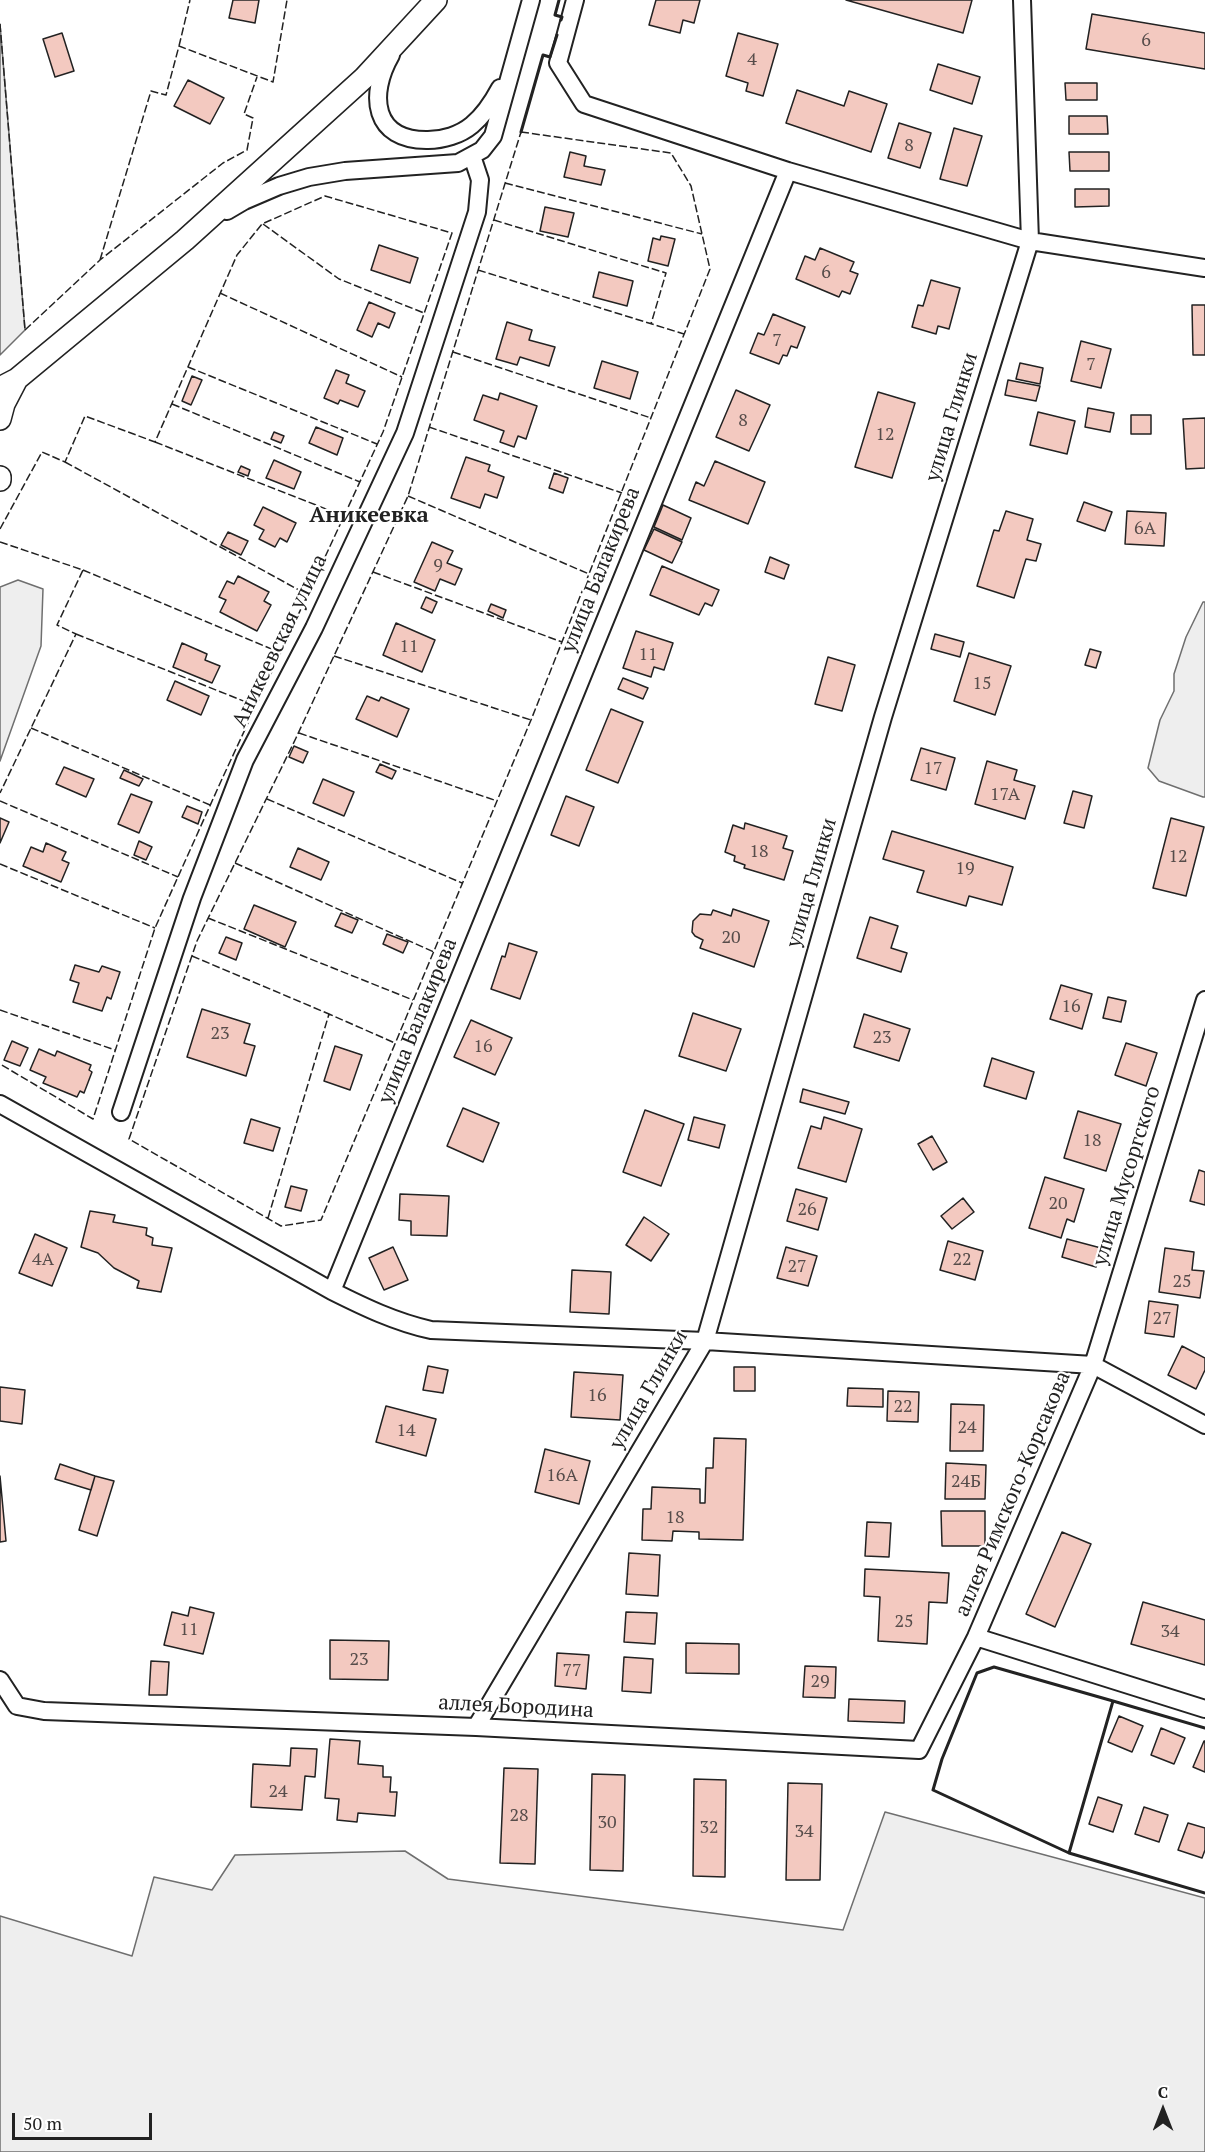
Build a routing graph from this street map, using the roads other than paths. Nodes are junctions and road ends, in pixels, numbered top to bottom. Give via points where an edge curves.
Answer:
1 (436, 0) edge
2 (531, 0) edge
3 (575, 0) edge
4 (1022, 0) edge
5 (400, 39) junction
6 (515, 58) junction
7 (472, 156) junction
8 (788, 171) junction
9 (185, 240) junction
10 (1030, 241) junction
11 (1205, 268) edge
12 (8, 384) edge
13 (0, 419) edge
14 (1205, 1000) edge
15 (0, 1104) edge
16 (121, 1112) dead end
17 (332, 1291) junction
18 (705, 1341) junction
19 (1093, 1365) junction
20 (1205, 1425) edge
21 (976, 1637) junction
22 (0, 1680) edge
23 (1205, 1709) edge
24 (476, 1726) junction

1 - 5 street
2 - 6 street
3 - 8 street via 558,63 584,104
4 - 10 street, улица Глинки
5 - 6 street via 383,69 379,110 390,130 419,140 450,137 470,126 490,107
5 - 9 street via 364,78
6 - 7 street via 493,136
7 - 9 street via 458,163 345,171 289,183 243,201
7 - 16 street, Аникеевская улица via 480,180 477,212 405,433 314,628 245,760 192,898
8 - 10 street
8 - 17 street, улица Балакирева
9 - 12 street
10 - 11 street
10 - 18 street, улица Глинки via 883,717
12 - 13 street
14 - 19 street, улица Мусоргского
15 - 17 street
17 - 18 street via 405,1324 431,1330
18 - 19 street
18 - 24 street, улица Глинки
19 - 20 street, аллея Римского-Корсакова
19 - 21 street, аллея Римского-Корсакова
21 - 23 street, аллея Римского-Корсакова
21 - 24 street, аллея Бородина via 919,1750
22 - 24 street, аллея Бородина via 16,1706 44,1711

